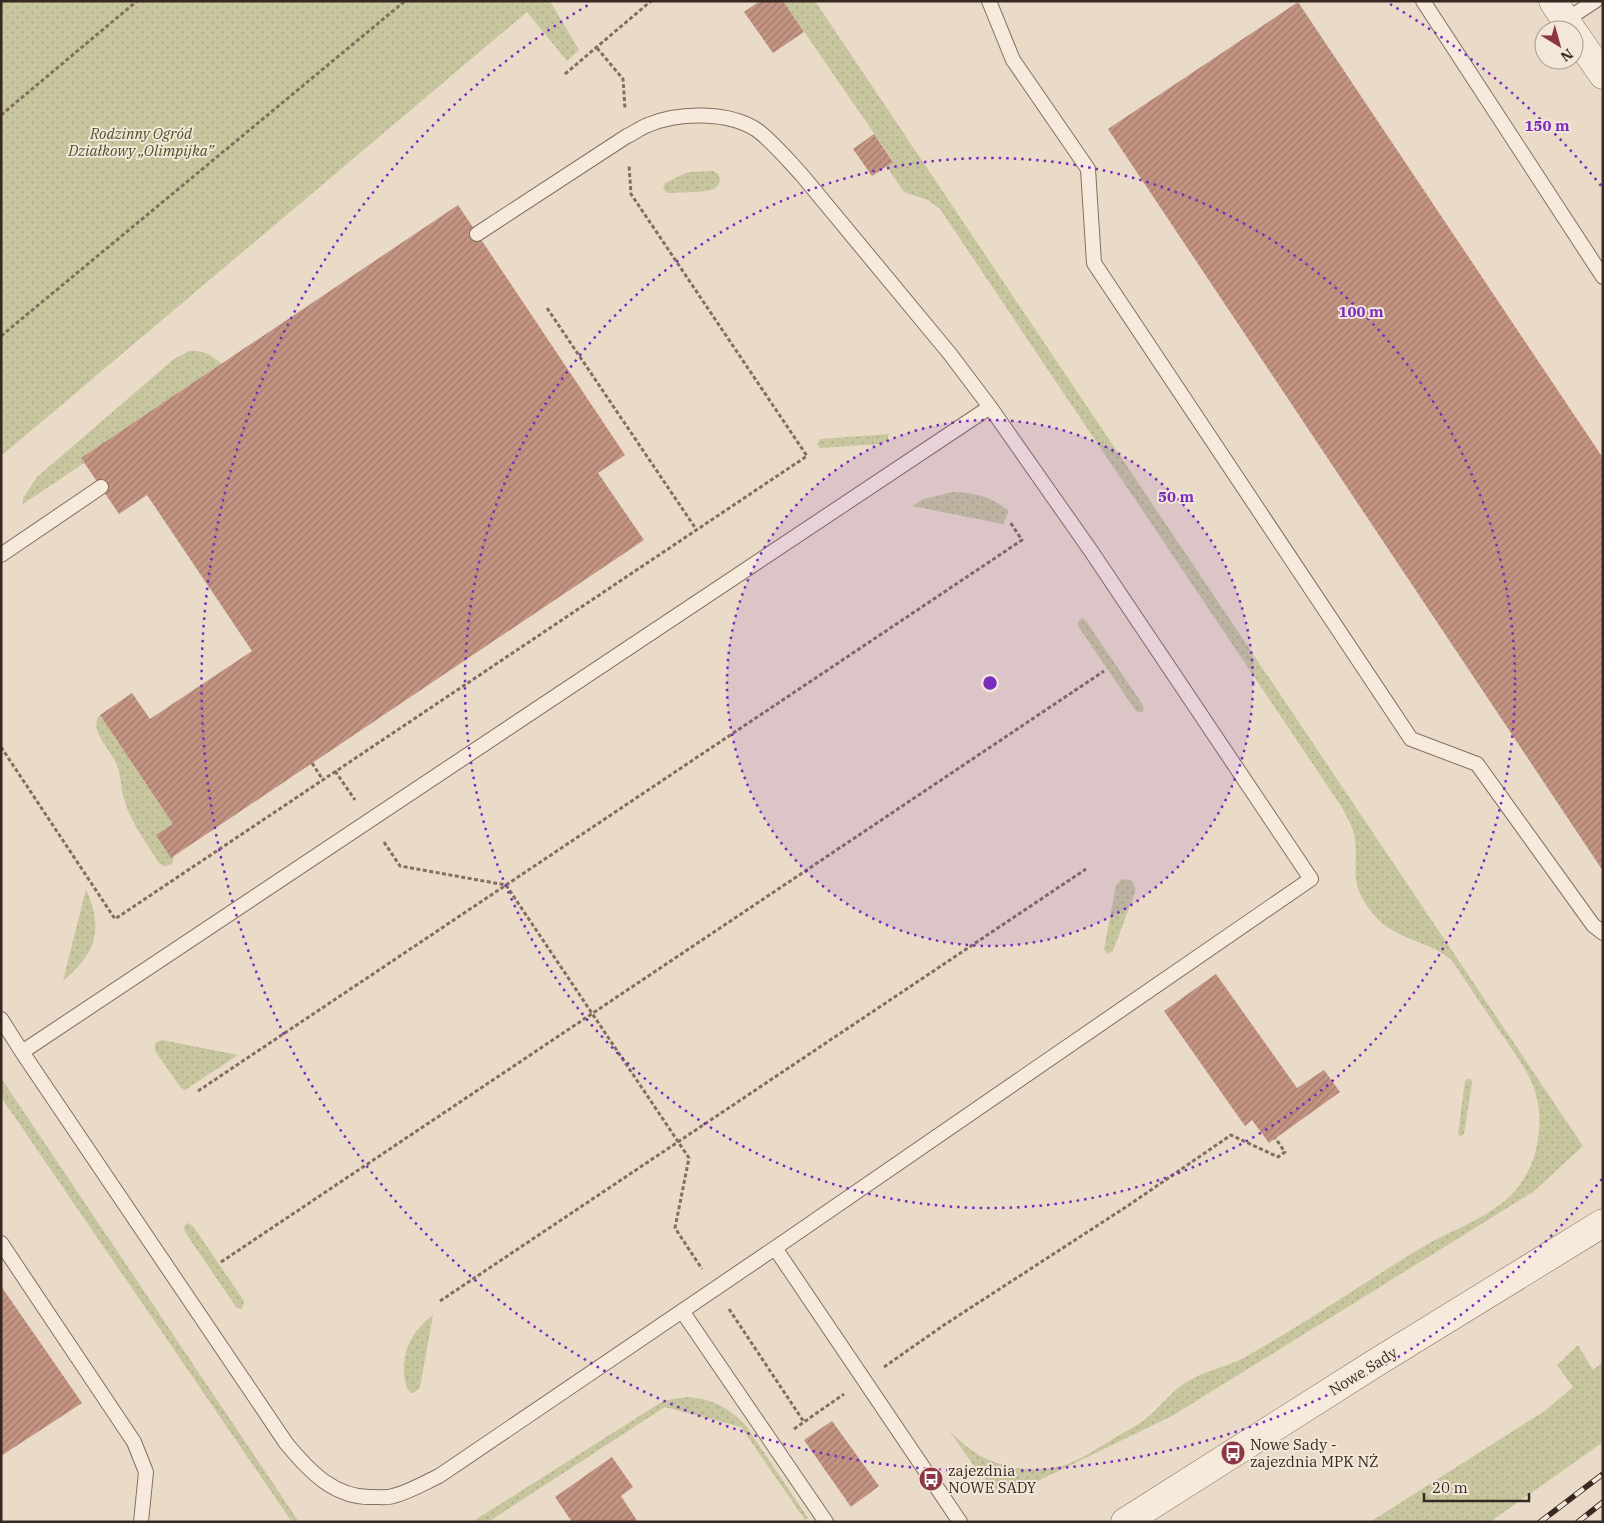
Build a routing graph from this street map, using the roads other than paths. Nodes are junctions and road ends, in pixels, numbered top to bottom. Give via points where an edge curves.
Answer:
1 (990, 1) edge
2 (1423, 1) edge
3 (1595, 1) edge
4 (1567, 20) edge
5 (1584, 48) edge
6 (1603, 76) edge
7 (477, 234) dead end
8 (1603, 276) edge
9 (990, 407) junction
10 (101, 487) dead end
11 (1, 555) edge
12 (1603, 933) edge
13 (1, 1019) edge
14 (22, 1052) junction
15 (1603, 1223) edge
16 (1, 1243) edge
17 (775, 1248) junction
18 (682, 1311) junction
19 (141, 1522) edge
20 (826, 1522) edge
21 (960, 1522) edge
22 (1125, 1522) edge

1 - 12 lane via 1013,60 1088,169 1094,262 1411,739 1477,764 1592,924
2 - 8 lane
3 - 4 lane
5 - 6 street
7 - 9 lane via 649,125 681,117 709,115 736,121 756,130 801,174
9 - 14 lane
9 - 17 lane via 1311,878
10 - 11 lane
13 - 14 lane
14 - 18 lane via 286,1443 321,1480 341,1492 365,1498 392,1497 439,1476
15 - 22 street, Nowe Sady
16 - 19 lane via 134,1442 146,1472
17 - 18 lane
17 - 21 lane
18 - 20 lane

